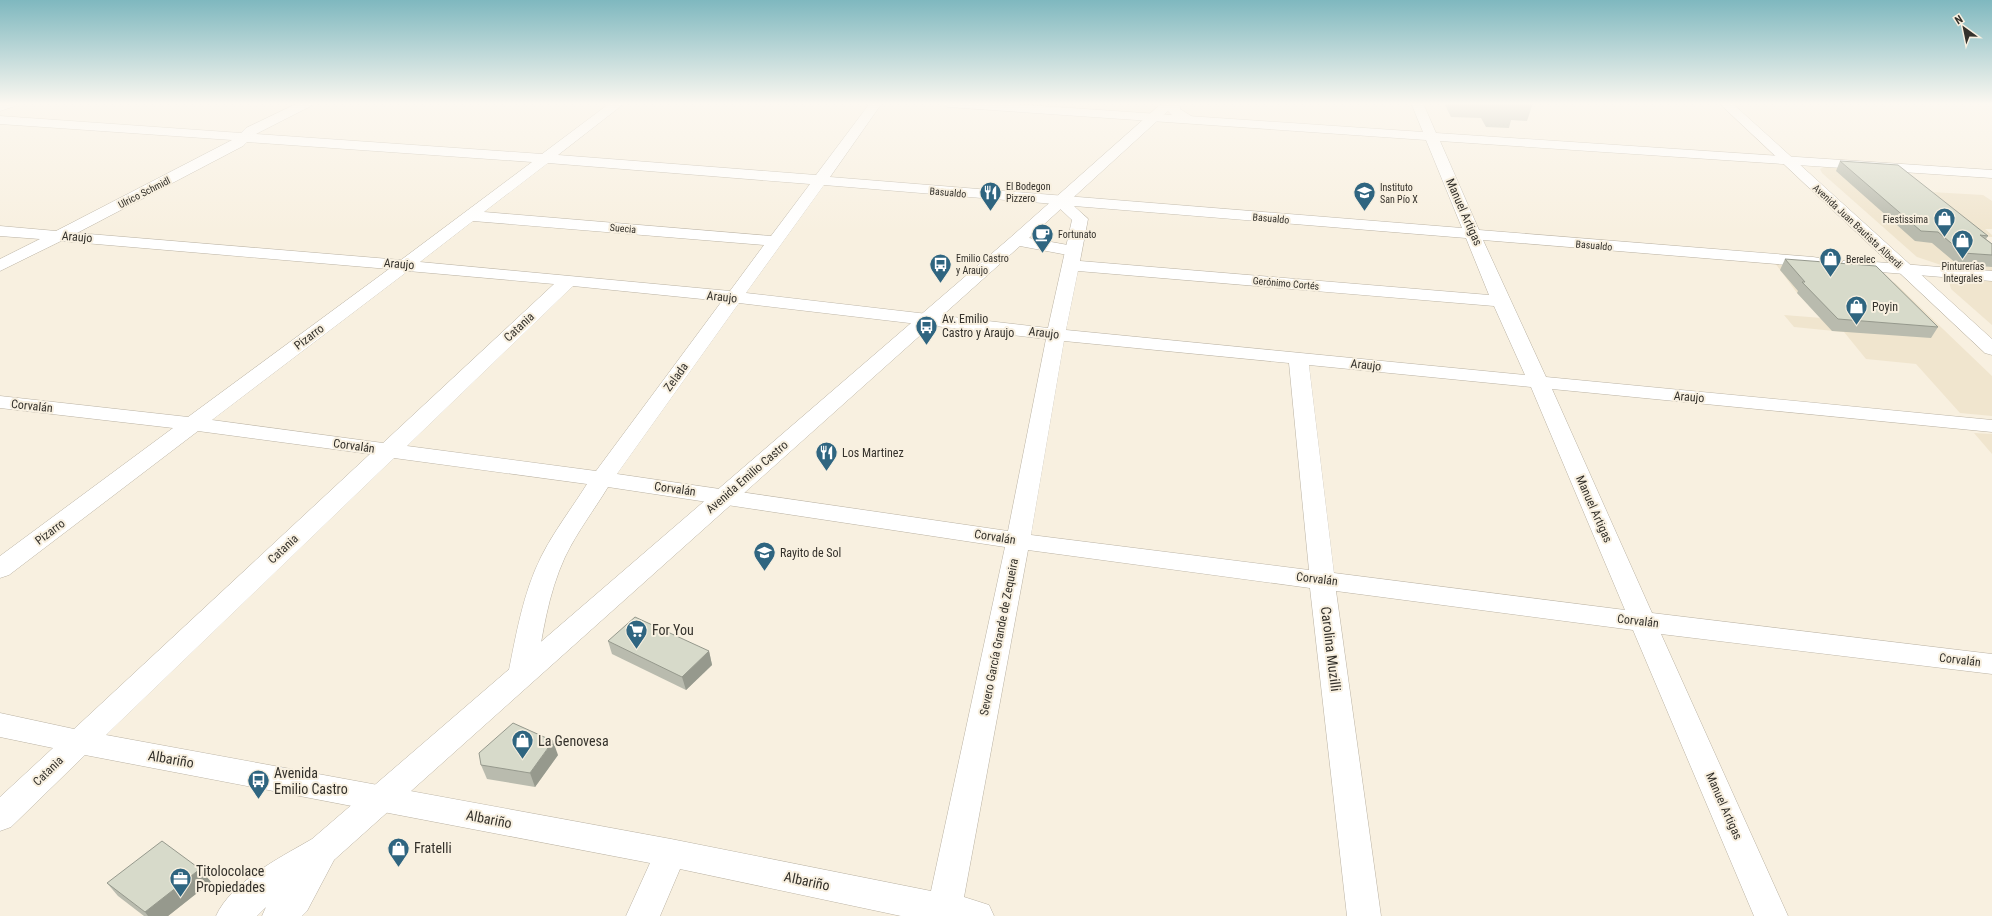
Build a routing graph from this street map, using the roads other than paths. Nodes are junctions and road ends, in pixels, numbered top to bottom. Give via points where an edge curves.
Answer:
1 (233, 146) edge
2 (378, 146) edge
3 (562, 146) edge
4 (845, 146) edge
5 (1120, 146) edge
6 (1435, 146) edge
7 (1570, 146) edge
8 (1771, 146) edge
9 (546, 158) junction
10 (1788, 161) junction
11 (1992, 174) edge
12 (820, 181) junction
13 (1060, 201) junction
14 (470, 216) junction
15 (0, 231) edge
16 (1475, 235) junction
17 (59, 236) junction
18 (776, 240) junction
19 (1017, 240) junction
20 (1072, 258) junction
21 (405, 264) junction
22 (0, 266) edge
23 (1906, 270) junction
24 (1992, 276) edge
25 (568, 282) junction
26 (733, 298) junction
27 (1501, 301) junction
28 (927, 318) junction
29 (1056, 335) junction
30 (1992, 350) edge
31 (1298, 358) junction
32 (1539, 383) junction
33 (2, 404) edge
34 (194, 424) junction
35 (1992, 426) edge
36 (387, 451) junction
37 (602, 479) junction
38 (725, 496) junction
39 (1018, 541) junction
40 (0, 569) edge
41 (1322, 579) junction
42 (1644, 622) junction
43 (1992, 664) edge
44 (522, 675) junction
45 (0, 725) edge
46 (79, 742) junction
47 (380, 798) junction
48 (0, 817) edge
49 (323, 849) junction
50 (670, 853) junction
51 (944, 913) edge
52 (237, 914) edge
53 (279, 916) edge
54 (643, 916) edge
55 (977, 916) edge
56 (1364, 916) edge
57 (1771, 916) edge

1 - 17 street, Ulrico Schmidl
2 - 9 street, Basualdo
3 - 9 street, Pizarro
4 - 12 street, Zelada
5 - 13 street, Avenida Emilio Castro
6 - 16 street, Manuel Artigas
7 - 10 street
8 - 10 street, Avenida Juan Bautista Alberdi
9 - 12 street, Basualdo
9 - 14 street, Pizarro
10 - 11 street
10 - 23 street, Avenida Juan Bautista Alberdi
12 - 13 street, Basualdo
12 - 18 street, Zelada
13 - 16 street, Basualdo
13 - 19 street, Avenida Emilio Castro
13 - 20 street, Severo García Grande de Zequeira via 1080,219
14 - 18 street, Suecia
14 - 21 street, Pizarro
15 - 17 street, Araujo
16 - 23 street, Basualdo
16 - 27 street, Manuel Artigas
17 - 21 street, Araujo
17 - 22 street, Ulrico Schmidl
18 - 26 street, Zelada
19 - 20 street, Gerónimo Cortés
19 - 28 street, Avenida Emilio Castro
20 - 27 street, Gerónimo Cortés
20 - 29 street, Severo García Grande de Zequeira
21 - 25 street, Araujo
21 - 34 street, Pizarro
23 - 24 street, Basualdo
23 - 30 street, Avenida Juan Bautista Alberdi
25 - 26 street, Araujo
25 - 36 street, Catania
26 - 28 street, Araujo
26 - 37 street, Zelada
27 - 32 street, Manuel Artigas
28 - 29 street, Araujo
28 - 38 street, Avenida Emilio Castro
29 - 31 street, Araujo
29 - 39 street, Severo García Grande de Zequeira
31 - 32 street, Araujo
31 - 41 street, Carolina Muzilli
32 - 35 street, Araujo
32 - 42 street, Manuel Artigas
33 - 34 street, Corvalán
34 - 36 street, Corvalán
34 - 40 street, Pizarro
36 - 37 street, Corvalán
36 - 46 street, Catania
37 - 38 street, Corvalán
37 - 44 street, Zelada via 560,543 548,568 529,637
38 - 39 street, Corvalán
38 - 44 street, Avenida Emilio Castro
39 - 41 street, Corvalán
39 - 51 street, Severo García Grande de Zequeira
41 - 42 street, Corvalán
41 - 56 street, Carolina Muzilli
42 - 43 street, Corvalán
42 - 57 street, Manuel Artigas
44 - 47 street, Avenida Emilio Castro
45 - 46 street, Albariño
46 - 47 street, Albariño
46 - 48 street, Catania
47 - 49 street, Avenida Emilio Castro
47 - 50 street, Albariño
49 - 52 street, Avenida Emilio Castro via 269,882
49 - 53 street, Avenida Emilio Castro via 295,900
50 - 51 street, Albariño
50 - 54 street
51 - 55 street, Albariño

